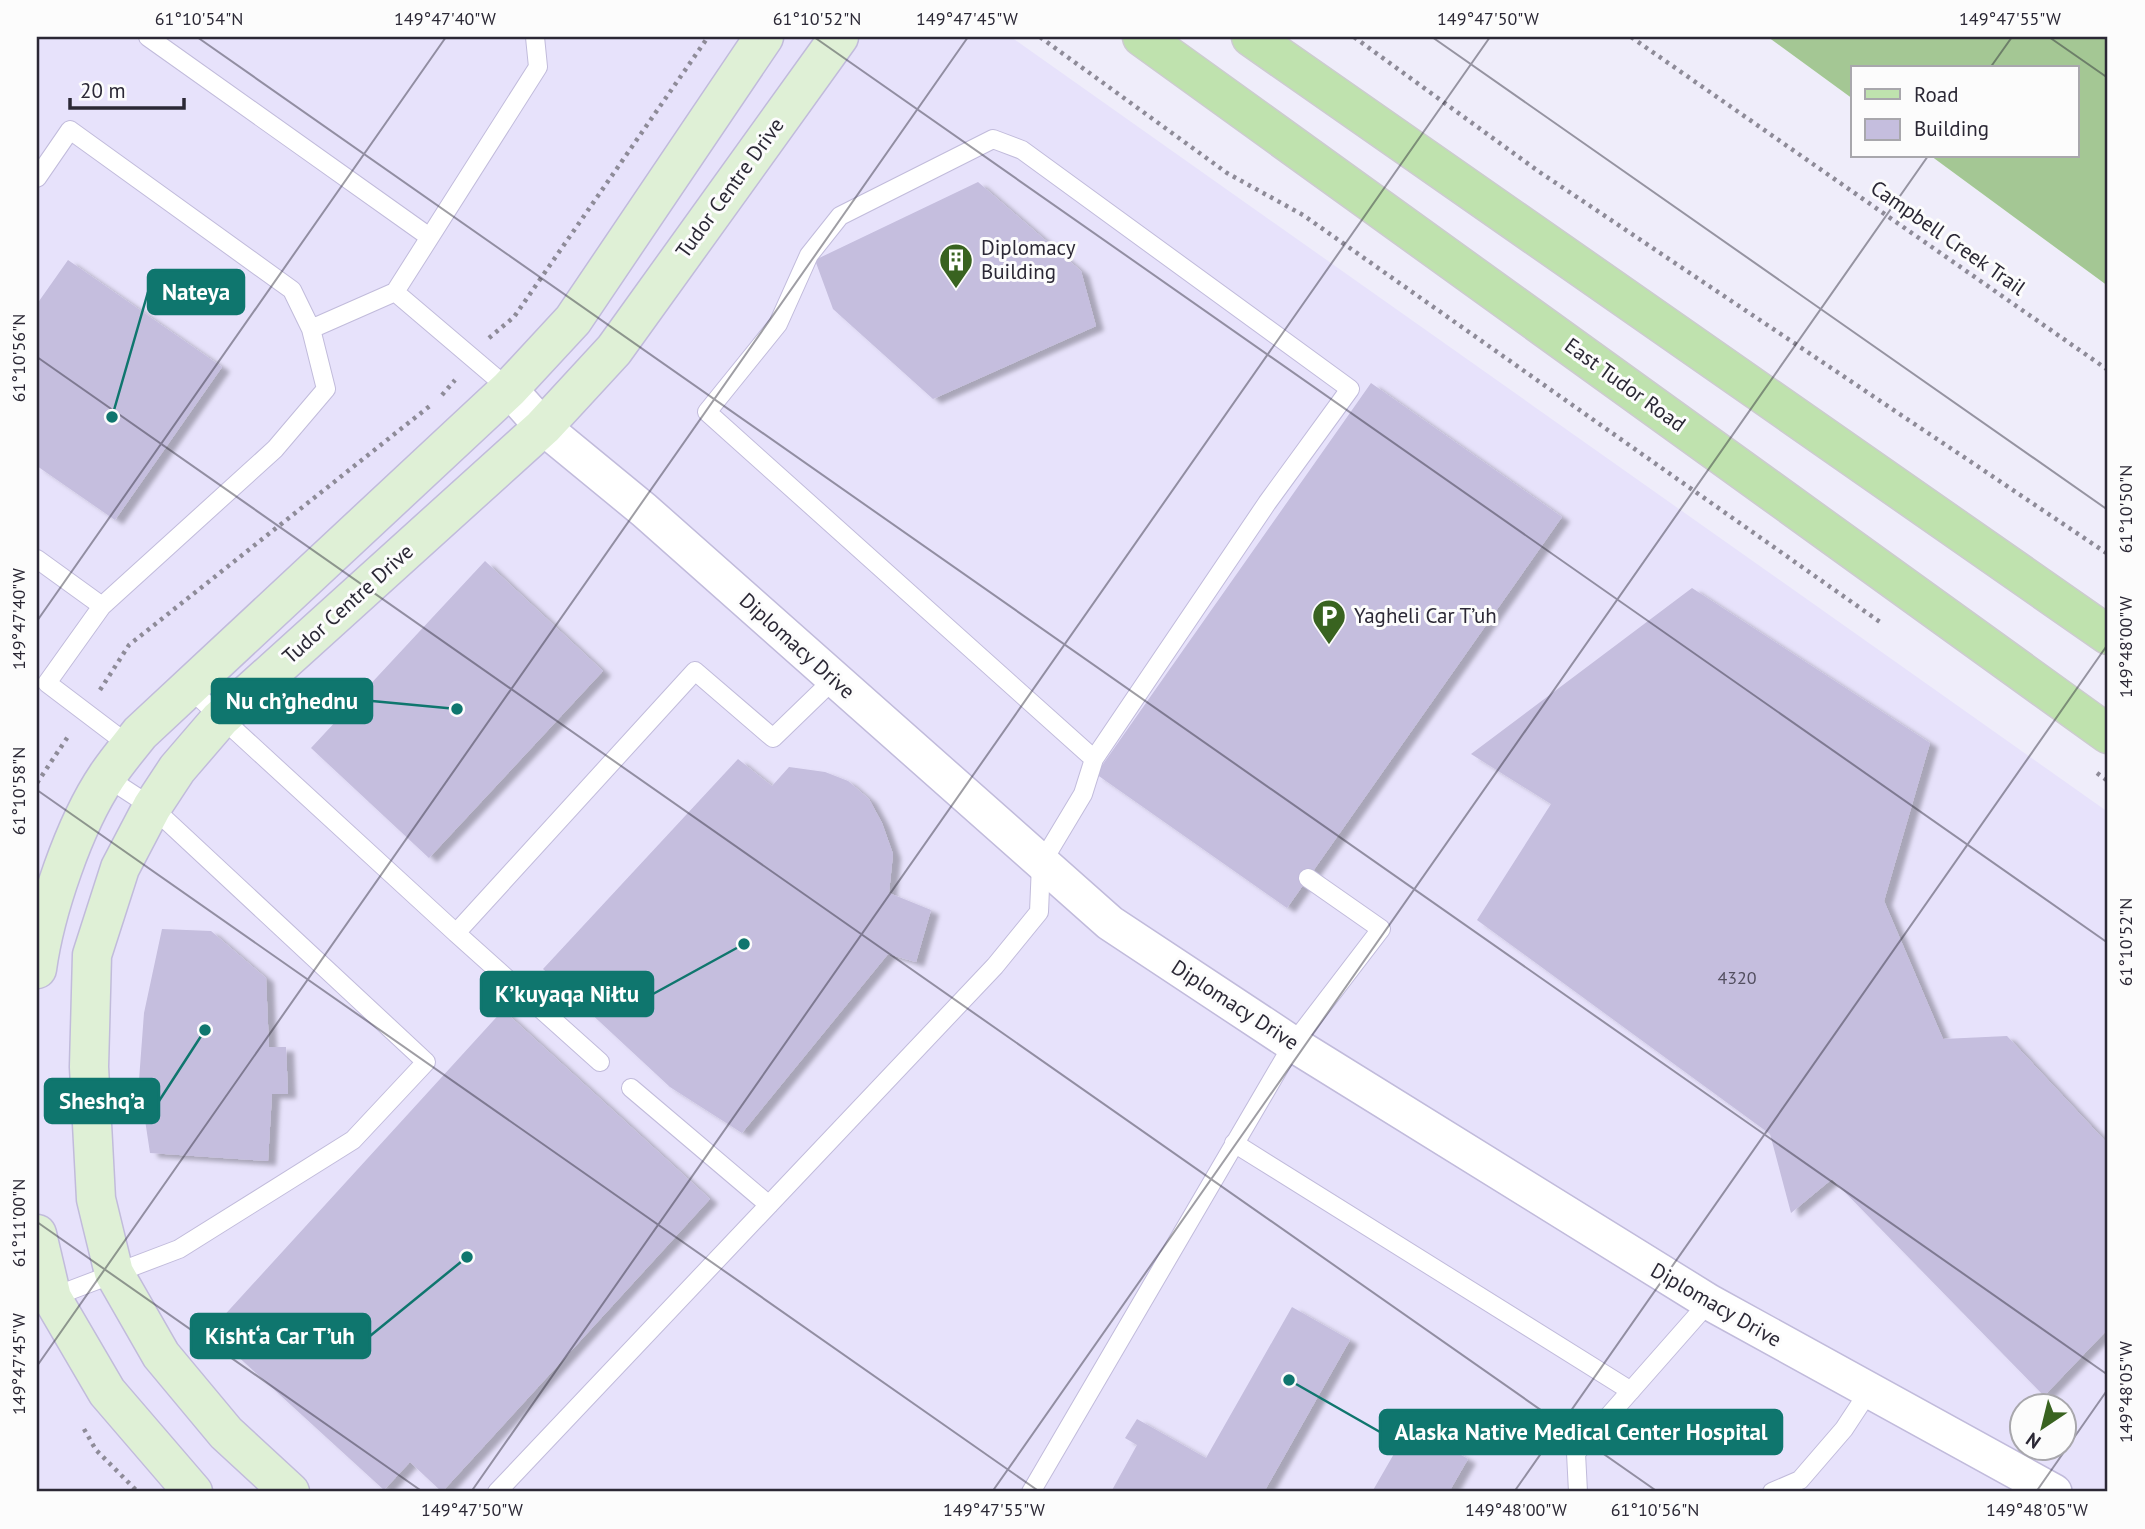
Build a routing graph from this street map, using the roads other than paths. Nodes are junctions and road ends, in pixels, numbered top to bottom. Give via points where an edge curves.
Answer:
1 (148, 37) edge
2 (535, 37) edge
3 (764, 37) edge
4 (839, 37) edge
5 (1142, 37) edge
6 (1251, 37) edge
7 (37, 178) edge
8 (428, 236) junction
9 (395, 292) junction
10 (311, 329) junction
11 (509, 389) junction
12 (543, 427) junction
13 (37, 559) edge
14 (102, 606) junction
15 (2108, 635) edge
16 (834, 679) junction
17 (42, 687) edge
18 (188, 687) junction
19 (220, 719) junction
20 (2108, 734) edge
21 (130, 746) junction
22 (1094, 759) junction
23 (106, 778) junction
24 (152, 807) junction
25 (1041, 864) junction
26 (1308, 878) dead end
27 (456, 933) junction
28 (37, 969) edge
29 (1293, 1044) junction
30 (600, 1062) dead end
31 (631, 1088) dead end
32 (1234, 1143) junction
33 (769, 1205) junction
34 (37, 1234) edge
35 (114, 1273) junction
36 (44, 1301) edge
37 (1709, 1302) junction
38 (1631, 1391) junction
39 (1869, 1391) junction
40 (193, 1492) edge
41 (290, 1492) edge
42 (497, 1492) edge
43 (1031, 1492) edge
44 (1578, 1492) edge
45 (1772, 1492) edge
46 (2054, 1492) edge

1 - 8 lane
2 - 8 lane via 538,67
3 - 11 street via 573,320
4 - 12 street, Tudor Centre Drive via 614,350
5 - 20 main road, East Tudor Road
6 - 15 main road
7 - 10 lane via 70,130 292,290
8 - 9 lane
9 - 10 lane
9 - 11 lane
10 - 14 lane via 326,389 275,449
11 - 12 street, Diplomacy Drive
11 - 18 street
12 - 16 street, Diplomacy Drive
12 - 19 street, Tudor Centre Drive
13 - 14 lane
14 - 17 lane
16 - 25 street, Diplomacy Drive
16 - 27 lane via 773,738 695,671
17 - 21 lane
18 - 19 lane
18 - 21 street
19 - 24 street, Tudor Centre Drive
19 - 27 lane
21 - 23 street
22 - 22 lane via 1350,389 1022,150 993,139 840,216 809,255 778,324 707,412
22 - 25 lane via 1083,794
23 - 24 lane
23 - 28 street via 75,837
24 - 35 street, Tudor Centre Drive via 120,868 92,954 89,1067 95,1189
24 - 35 lane via 426,1062 353,1140 179,1249
25 - 29 street, Diplomacy Drive via 1110,923
25 - 33 lane via 1039,912 995,966
26 - 29 lane via 1381,929
27 - 30 lane
29 - 32 lane
29 - 37 street, Diplomacy Drive
31 - 33 lane
32 - 38 lane
32 - 43 lane
33 - 42 lane
34 - 36 street
35 - 36 lane
35 - 41 street, Tudor Centre Drive via 161,1355 226,1433
36 - 40 street via 107,1392
37 - 38 lane
37 - 39 street, Diplomacy Drive
38 - 44 lane via 1576,1453
39 - 45 lane via 1844,1429 1800,1480
39 - 46 street, Diplomacy Drive

